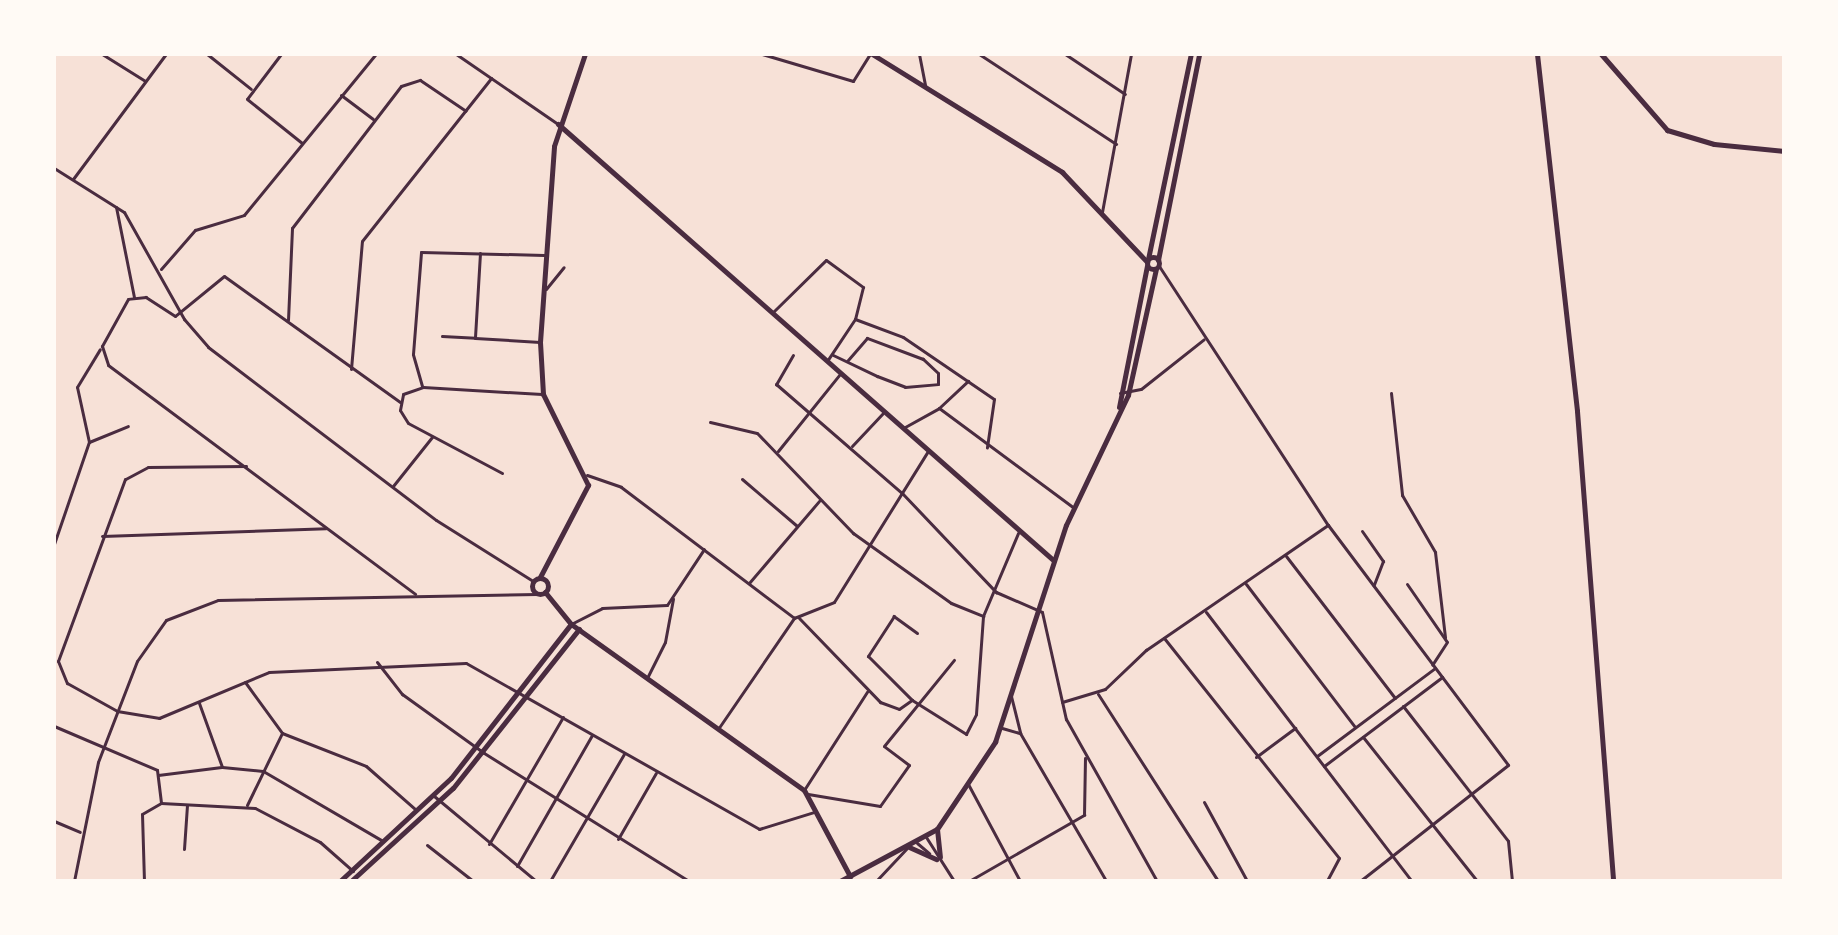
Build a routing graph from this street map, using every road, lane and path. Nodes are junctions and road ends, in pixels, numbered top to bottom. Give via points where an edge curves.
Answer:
1 (102, 54) edge
2 (166, 54) edge
3 (207, 54) edge
4 (281, 54) edge
5 (376, 54) edge
6 (456, 54) edge
7 (585, 54) edge
8 (762, 54) edge
9 (871, 54) edge
10 (919, 54) edge
11 (979, 54) edge
12 (1065, 54) edge
13 (1131, 54) edge
14 (1191, 54) edge
15 (1199, 54) edge
16 (1537, 54) edge
17 (1601, 54) edge
18 (491, 78) junction
19 (145, 81) junction
20 (925, 88) junction
21 (253, 90) junction
22 (1125, 94) junction
23 (341, 95) junction
24 (466, 111) junction
25 (373, 119) junction
26 (558, 124) junction
27 (302, 143) junction
28 (1116, 144) junction
29 (1784, 151) edge
30 (54, 168) edge
31 (73, 179) junction
32 (116, 207) junction
33 (1101, 215) junction
34 (480, 253) junction
35 (544, 255) junction
36 (1147, 262) junction
37 (1158, 265) junction
38 (564, 267) dead end
39 (161, 269) junction
40 (543, 291) junction
41 (134, 297) junction
42 (180, 313) junction
43 (772, 314) junction
44 (855, 319) junction
45 (288, 321) junction
46 (442, 336) dead end
47 (475, 338) junction
48 (1204, 339) junction
49 (540, 342) junction
50 (102, 346) junction
51 (793, 355) dead end
52 (833, 355) junction
53 (827, 361) junction
54 (847, 361) junction
55 (351, 369) junction
56 (840, 374) junction
57 (968, 381) junction
58 (423, 387) junction
59 (1120, 393) junction
60 (1391, 393) dead end
61 (543, 394) junction
62 (1128, 395) junction
63 (400, 402) junction
64 (939, 408) junction
65 (809, 411) junction
66 (1118, 412) junction
67 (883, 413) junction
68 (710, 422) dead end
69 (128, 426) dead end
70 (902, 429) junction
71 (432, 437) junction
72 (89, 442) junction
73 (852, 446) junction
74 (987, 447) junction
75 (778, 451) junction
76 (928, 451) junction
77 (246, 466) junction
78 (502, 473) dead end
79 (587, 475) junction
80 (742, 479) dead end
81 (393, 486) junction
82 (902, 493) junction
83 (819, 501) junction
84 (1074, 508) junction
85 (1328, 525) junction
86 (797, 526) junction
87 (329, 528) junction
88 (1362, 531) dead end
89 (1018, 533) junction
90 (102, 536) junction
91 (54, 544) edge
92 (869, 545) junction
93 (704, 549) junction
94 (1286, 556) junction
95 (1053, 560) junction
96 (540, 577) junction
97 (533, 581) junction
98 (748, 584) junction
99 (1246, 584) junction
100 (1407, 584) dead end
101 (1374, 585) junction
102 (545, 592) junction
103 (996, 592) junction
104 (415, 594) junction
105 (537, 594) junction
106 (673, 599) junction
107 (1037, 608) junction
108 (1206, 612) junction
109 (586, 615) junction
110 (983, 616) junction
111 (796, 618) junction
112 (571, 624) junction
113 (579, 629) junction
114 (917, 633) dead end
115 (1445, 637) junction
116 (1164, 638) junction
117 (954, 660) dead end
118 (377, 662) junction
119 (1433, 666) junction
120 (1442, 677) junction
121 (646, 679) junction
122 (245, 682) junction
123 (868, 691) junction
124 (523, 693) junction
125 (1098, 694) junction
126 (1011, 696) junction
127 (530, 698) junction
128 (1395, 698) junction
129 (914, 702) junction
130 (1062, 702) junction
131 (199, 703) junction
132 (1403, 706) junction
133 (117, 711) junction
134 (563, 717) junction
135 (54, 726) edge
136 (1355, 727) junction
137 (1002, 728) junction
138 (1295, 728) junction
139 (718, 729) junction
140 (282, 733) junction
141 (1020, 733) junction
142 (592, 735) junction
143 (1363, 737) junction
144 (106, 742) junction
145 (478, 748) junction
146 (484, 753) junction
147 (624, 754) junction
148 (1085, 754) junction
149 (1317, 756) junction
150 (1256, 757) junction
151 (1324, 766) junction
152 (222, 767) junction
153 (263, 771) junction
154 (656, 773) junction
155 (158, 775) junction
156 (526, 781) junction
157 (968, 784) junction
158 (806, 792) junction
159 (434, 796) junction
160 (1474, 798) junction
161 (557, 800) junction
162 (440, 801) junction
163 (1204, 802) dead end
164 (161, 803) junction
165 (187, 805) junction
166 (247, 806) junction
167 (417, 811) junction
168 (815, 811) junction
169 (423, 818) junction
170 (587, 819) junction
171 (54, 821) edge
172 (1072, 824) junction
173 (1432, 826) junction
174 (937, 829) junction
175 (81, 832) junction
176 (926, 837) junction
177 (618, 839) junction
178 (383, 841) junction
179 (917, 843) junction
180 (489, 844) junction
181 (427, 845) dead end
182 (908, 847) junction
183 (184, 849) dead end
184 (1392, 856) junction
185 (939, 860) junction
186 (1007, 860) junction
187 (517, 866) junction
188 (351, 869) junction
189 (1370, 874) junction
190 (357, 875) junction
191 (850, 876) junction
192 (74, 881) edge
193 (144, 881) edge
194 (340, 881) edge
195 (351, 881) edge
196 (363, 881) edge
197 (473, 881) edge
198 (536, 881) edge
199 (550, 881) edge
200 (689, 881) edge
201 (840, 881) edge
202 (876, 881) edge
203 (954, 881) edge
204 (969, 881) edge
205 (1020, 881) edge
206 (1106, 881) edge
207 (1157, 881) edge
208 (1218, 881) edge
209 (1247, 881) edge
210 (1327, 881) edge
211 (1360, 881) edge
212 (1376, 881) edge
213 (1412, 881) edge
214 (1477, 881) edge
215 (1512, 881) edge
216 (1613, 881) edge

1 - 19 street
2 - 19 street
3 - 21 street
4 - 21 street
5 - 23 street
6 - 18 street
7 - 26 main road
8 - 9 street via 857,81
9 - 20 main road
10 - 20 street
11 - 28 street
12 - 22 street
13 - 22 street
14 - 36 main road
15 - 37 main road
16 - 216 main road via 1577,411
17 - 29 main road via 1667,130 1714,144
18 - 24 street
18 - 26 street
19 - 31 street
20 - 33 main road via 1062,172
21 - 27 street via 249,103
22 - 28 street
23 - 25 street
23 - 27 street
24 - 25 street via 414,80
24 - 55 street via 359,250
25 - 45 street via 292,228
26 - 35 main road
26 - 43 main road
27 - 39 street via 244,215 195,230
28 - 33 street
30 - 31 street
31 - 32 street
32 - 39 street
32 - 41 street
33 - 36 main road
34 - 35 street
34 - 47 street
34 - 58 street via 419,255 413,354
35 - 40 main road
36 - 37 main road
36 - 37 main road
36 - 59 main road
37 - 48 street
37 - 62 main road
38 - 40 street
39 - 42 street
40 - 49 main road
41 - 42 street
41 - 50 street via 118,311
42 - 45 street via 224,276
42 - 81 street via 208,347
43 - 44 street via 828,259 865,290
43 - 53 main road
44 - 52 street
44 - 57 street via 903,337
45 - 55 street
46 - 47 street
47 - 49 street
48 - 62 street
48 - 85 street
49 - 61 main road
50 - 72 street via 76,390
50 - 77 street via 108,365
51 - 65 street via 776,384
52 - 53 street
52 - 54 street
53 - 56 main road
54 - 54 street via 905,387 938,384 938,373 923,359 867,338
55 - 63 street
56 - 65 street
56 - 67 main road
57 - 64 street
57 - 74 street via 997,405
58 - 61 street
58 - 63 street via 408,389
59 - 62 street
59 - 66 main road
60 - 115 street via 1402,495 1435,552
61 - 79 main road
62 - 66 main road
63 - 71 street via 408,423
64 - 70 street
64 - 74 street
65 - 73 street
65 - 75 street
66 - 84 main road
67 - 70 main road
67 - 73 street
68 - 75 street via 752,429
69 - 72 street
70 - 76 main road
71 - 78 street
71 - 81 street
72 - 91 street
73 - 82 street
74 - 84 street
75 - 83 street
76 - 82 street
76 - 89 main road
77 - 87 street
77 - 90 street via 136,471 119,488
79 - 93 street via 621,487
79 - 96 main road
80 - 86 street
81 - 97 street
82 - 92 street
82 - 103 street
83 - 86 street
83 - 92 street
84 - 95 main road
85 - 94 street
85 - 101 street
86 - 98 street
87 - 90 street
87 - 104 street
88 - 101 street via 1383,561
89 - 95 main road
89 - 103 street
90 - 133 street via 58,661 67,683
92 - 110 street
92 - 111 street via 829,607
93 - 98 street
93 - 106 street
94 - 99 street
94 - 128 street
95 - 107 main road
96 - 97 main road
96 - 102 main road
97 - 105 main road
98 - 111 street
99 - 108 street
99 - 136 street
100 - 115 street
101 - 119 street
102 - 105 main road
102 - 112 main road
103 - 107 street
103 - 110 street
104 - 105 street
104 - 133 street via 218,600 185,608 152,635
106 - 109 street
106 - 121 street via 665,642
107 - 126 main road
107 - 130 street via 1048,627
108 - 116 street
108 - 138 street
109 - 112 street
109 - 113 street
110 - 129 street via 971,730 957,734
111 - 123 street
111 - 139 street
112 - 113 main road
112 - 124 main road
113 - 121 main road
113 - 127 main road
114 - 129 street via 894,616 867,652
115 - 119 street via 1446,650
116 - 125 street
116 - 150 street
117 - 129 street
118 - 122 street via 284,669
118 - 124 street via 466,663
118 - 145 street via 402,694
119 - 120 street
119 - 128 street
120 - 132 street
120 - 160 street via 1508,765
121 - 139 main road
122 - 131 street
122 - 140 street
123 - 129 street via 899,709
123 - 158 street
124 - 127 street
124 - 145 main road
125 - 130 street
125 - 208 street
126 - 137 main road
126 - 141 street
127 - 134 street
127 - 146 main road
128 - 136 street
129 - 158 street via 884,746 909,765 880,806
130 - 148 street
131 - 133 street via 159,718
131 - 152 street
132 - 143 street
132 - 160 street
133 - 144 street
134 - 142 street
134 - 156 street
135 - 144 street
136 - 149 street
137 - 141 street
137 - 157 main road
138 - 149 street
138 - 150 street
139 - 158 main road
140 - 153 street
140 - 167 street via 366,766
141 - 172 street
142 - 147 street
142 - 161 street
143 - 151 street
143 - 173 street
144 - 155 street
144 - 175 street
145 - 146 street
145 - 159 main road
146 - 156 street
146 - 162 main road
147 - 154 street
147 - 170 street
148 - 172 street via 1087,811
148 - 207 street
149 - 151 street
150 - 210 street via 1339,858
151 - 184 street
152 - 153 street
152 - 155 street
153 - 166 street
153 - 178 street
154 - 168 street via 759,829
154 - 177 street
155 - 164 street
156 - 161 street
156 - 180 street
157 - 174 main road
157 - 186 street
158 - 168 main road
159 - 162 street
159 - 167 main road
160 - 173 street
160 - 215 street via 1515,852
161 - 170 street
161 - 187 street
162 - 169 main road
162 - 180 street
163 - 209 street
164 - 165 street
164 - 193 street via 142,814
165 - 166 street
165 - 183 street
166 - 188 street via 320,842
167 - 169 street
167 - 178 main road
168 - 191 main road
169 - 190 main road
170 - 177 street
170 - 199 street
171 - 175 street
172 - 186 street
172 - 206 street
173 - 184 street
173 - 214 street
174 - 176 main road
174 - 185 main road
175 - 192 street
176 - 179 main road
176 - 185 street
177 - 200 street
178 - 188 main road
179 - 182 main road
179 - 185 street
180 - 187 street
181 - 197 street
182 - 185 main road
182 - 191 main road
182 - 202 street
184 - 189 street
184 - 213 street
185 - 203 street
186 - 204 street
186 - 205 street
187 - 198 street
188 - 190 street
188 - 194 main road
189 - 211 street
189 - 212 street
190 - 195 main road
190 - 196 street
191 - 201 main road

